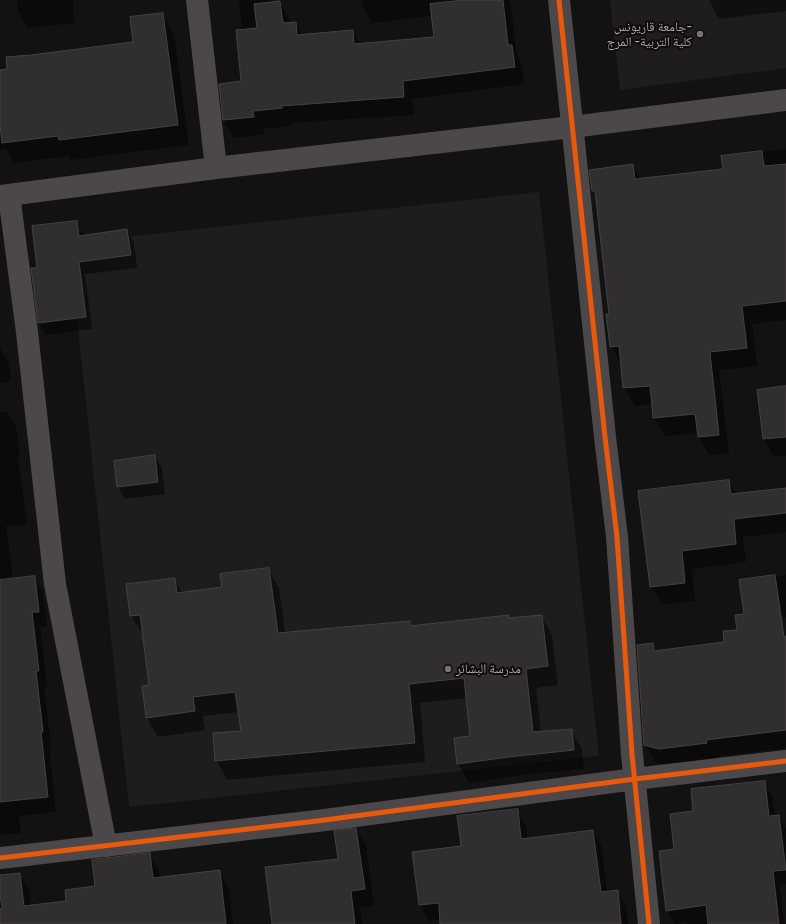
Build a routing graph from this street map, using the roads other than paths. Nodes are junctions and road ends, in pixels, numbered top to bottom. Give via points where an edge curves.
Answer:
1 (197, 0) edge
2 (559, 0) edge
3 (786, 100) edge
4 (572, 127) junction
5 (216, 168) junction
6 (5, 195) edge
7 (786, 761) edge
8 (635, 779) junction
9 (106, 846) junction
10 (0, 858) edge
11 (649, 924) edge

1 - 5 street
2 - 4 street
3 - 4 street
4 - 5 street
4 - 8 street via 617,537
5 - 6 street
6 - 9 street via 28,332 55,584
7 - 8 street
8 - 9 street
8 - 11 street
9 - 10 street

